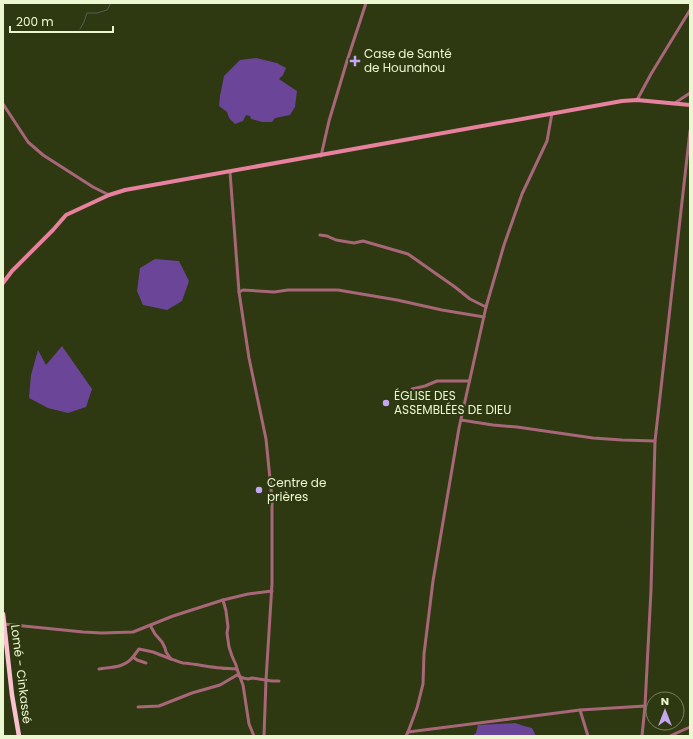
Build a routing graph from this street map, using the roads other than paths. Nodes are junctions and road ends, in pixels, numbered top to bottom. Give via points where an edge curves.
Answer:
1 (366, 3) edge
2 (690, 10) edge
3 (690, 92) edge
4 (637, 100) junction
5 (675, 103) junction
6 (3, 104) edge
7 (690, 105) edge
8 (552, 113) junction
9 (690, 131) edge
10 (321, 156) junction
11 (230, 172) junction
12 (109, 195) junction
13 (320, 235) dead end
14 (3, 284) edge
15 (239, 292) junction
16 (486, 307) junction
17 (484, 317) junction
18 (469, 381) junction
19 (412, 389) dead end
20 (461, 420) junction
21 (655, 441) junction
22 (272, 591) junction
23 (223, 600) junction
24 (3, 614) edge
25 (4, 622) edge
26 (150, 626) junction
27 (133, 657) junction
28 (171, 659) junction
29 (146, 664) dead end
30 (99, 669) dead end
31 (236, 669) junction
32 (240, 676) junction
33 (266, 680) junction
34 (279, 681) dead end
35 (646, 691) edge
36 (645, 706) joint
37 (138, 707) dead end
38 (580, 710) junction
39 (690, 727) edge
40 (408, 732) junction
41 (19, 736) edge
42 (254, 736) edge
43 (264, 736) edge
44 (406, 736) edge
45 (588, 736) edge
46 (642, 736) edge
47 (670, 736) edge

1 - 10 street via 329,120
2 - 4 street
3 - 5 street
4 - 5 main road
4 - 8 main road
5 - 7 main road
6 - 12 street via 28,142 43,155
8 - 10 main road
8 - 16 street via 546,141 522,194
9 - 21 street
10 - 11 main road
11 - 12 main road
11 - 15 street
12 - 14 main road via 66,215 12,271
13 - 16 street via 354,243 363,242 408,254 470,299
15 - 17 street via 338,290
15 - 22 street via 249,358 266,439 272,499
16 - 17 street
17 - 18 street
18 - 19 street via 437,381
18 - 20 street
20 - 21 street via 593,438
20 - 40 street via 433,581 423,684
21 - 35 street
22 - 23 street
22 - 33 street
23 - 26 street
23 - 31 street via 229,647
24 - 25 highway, Lomé - Cinkassé
25 - 26 street via 102,633 133,632
25 - 41 highway, Lomé - Cinkassé
26 - 28 street
27 - 28 street via 139,648
27 - 29 street
27 - 30 street via 129,662 116,668
28 - 31 street
31 - 32 street
32 - 33 street
32 - 37 street via 159,706
32 - 42 street via 249,724
33 - 34 street
33 - 43 street
36 - 38 street
36 - 46 street
38 - 40 street
38 - 45 street
39 - 47 street
40 - 44 street

